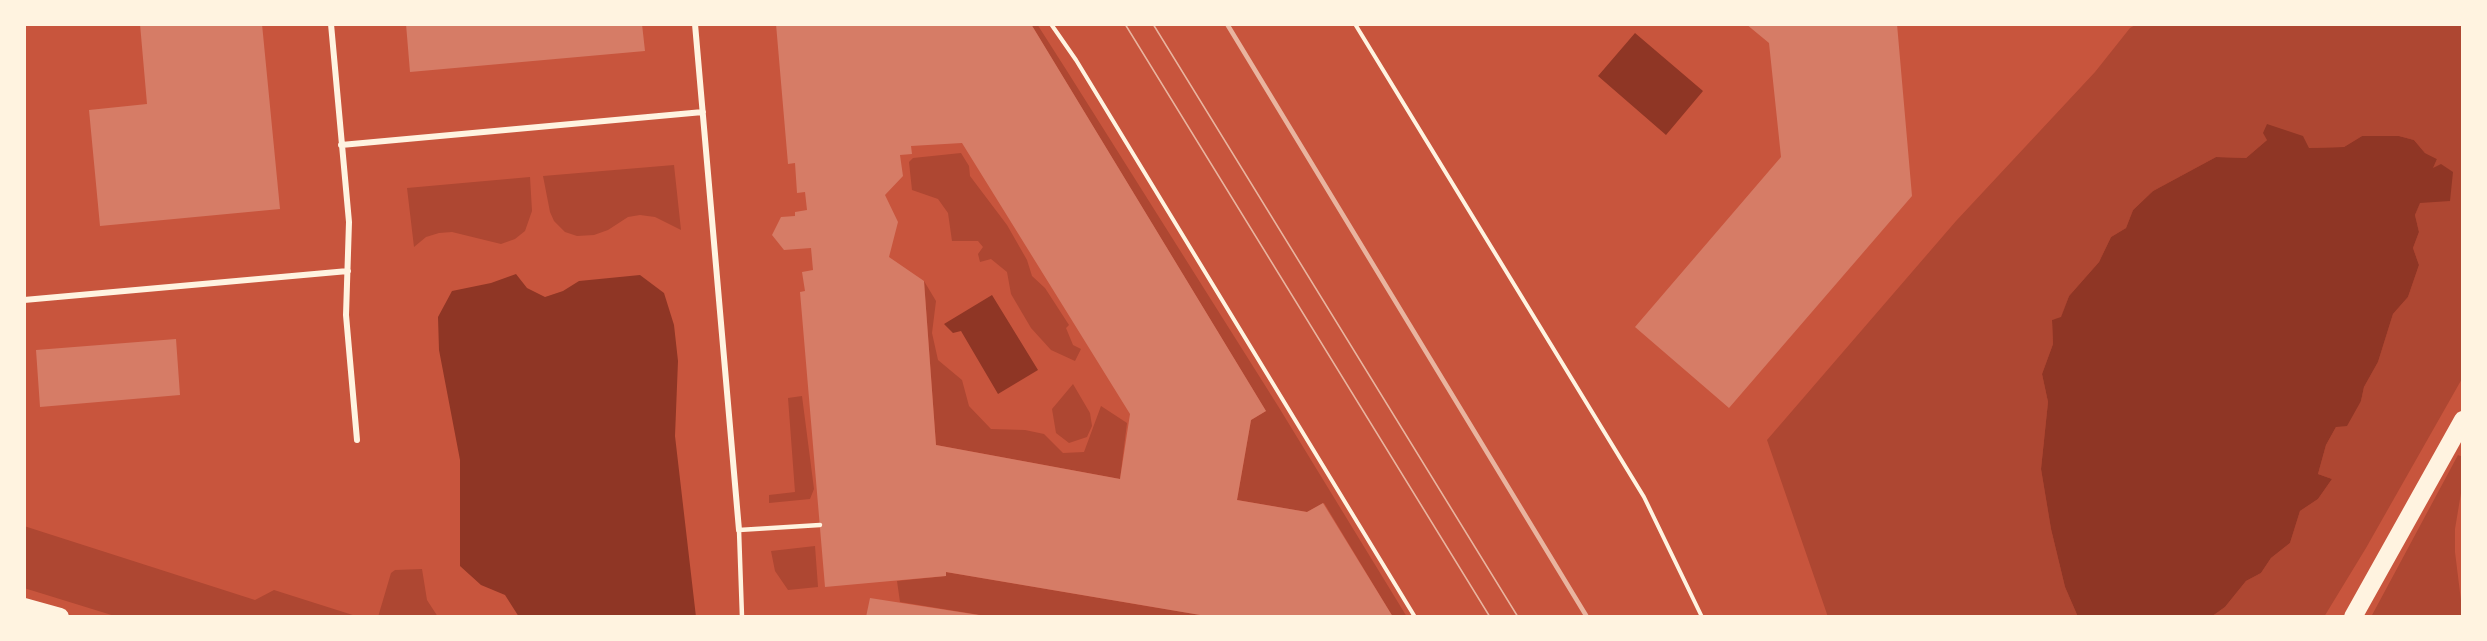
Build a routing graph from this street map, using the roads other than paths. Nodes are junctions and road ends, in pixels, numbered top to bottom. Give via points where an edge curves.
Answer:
1 (331, 24) edge
2 (695, 24) edge
3 (704, 112) junction
4 (341, 145) junction
5 (348, 271) junction
6 (24, 300) edge
7 (2463, 420) edge
8 (357, 440) dead end
9 (819, 525) dead end
10 (738, 530) junction
11 (24, 607) edge
12 (60, 617) edge
13 (742, 617) edge
14 (2353, 617) edge

1 - 4 street
2 - 3 street
3 - 4 street
3 - 10 street
4 - 5 street via 350,222
5 - 6 street
5 - 8 street via 346,315
7 - 14 highway
9 - 10 lane
10 - 13 lane
11 - 12 highway

